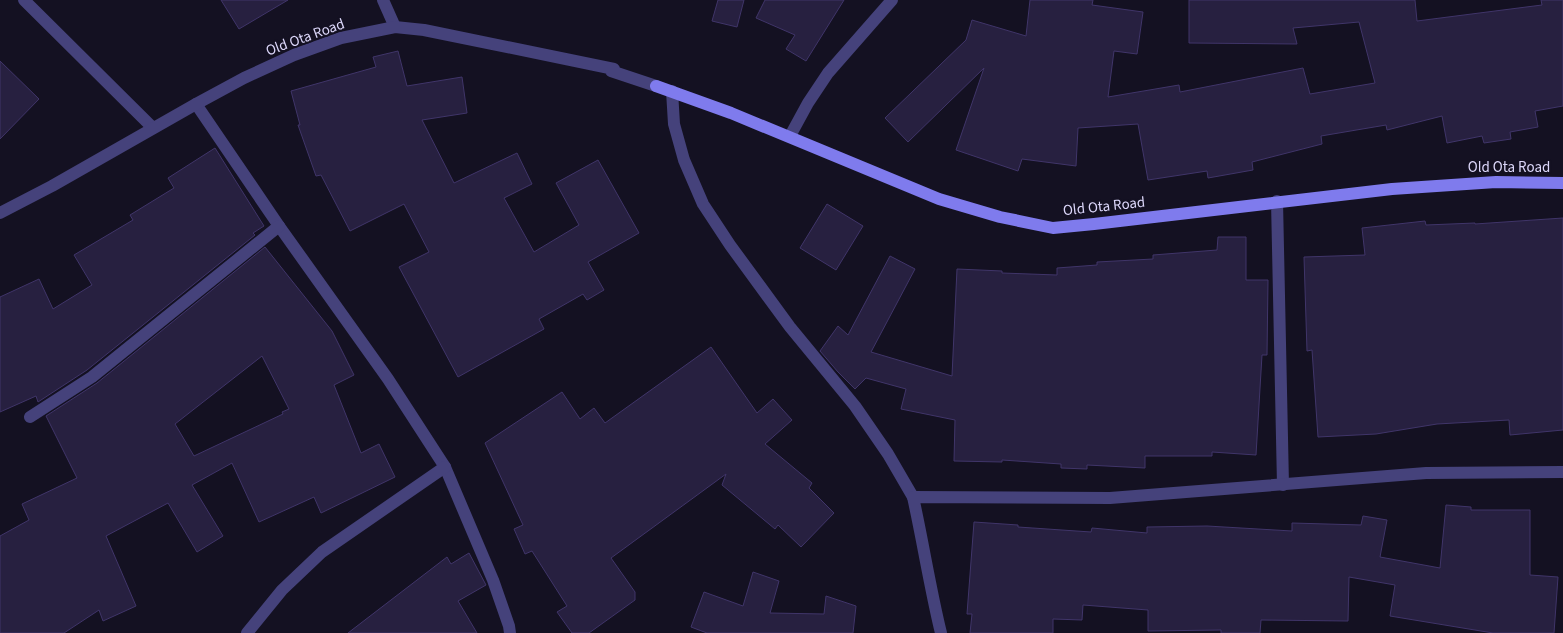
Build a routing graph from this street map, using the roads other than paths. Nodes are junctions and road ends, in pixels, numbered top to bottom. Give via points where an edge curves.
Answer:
1 (24, 0) edge
2 (383, 0) edge
3 (892, 0) edge
4 (395, 27) junction
5 (672, 91) junction
6 (196, 104) junction
7 (153, 128) junction
8 (790, 136) junction
9 (1563, 183) edge
10 (1277, 201) junction
11 (0, 213) edge
12 (279, 226) junction
13 (30, 417) dead end
14 (445, 467) junction
15 (1563, 472) edge
16 (1283, 485) junction
17 (913, 497) junction
18 (247, 633) edge
19 (510, 633) edge
20 (941, 633) edge

1 - 7 street
2 - 4 street
3 - 8 street via 828,73
4 - 5 street, Old Ota Road via 424,30 614,69 611,71
4 - 6 street, Old Ota Road via 341,38 294,55
5 - 8 street, Old Ota Road
5 - 17 street via 674,124 684,160 703,204 790,327 855,406
6 - 7 street, Old Ota Road
6 - 12 street
7 - 11 street, Old Ota Road
8 - 10 street, Old Ota Road via 939,199 1053,228
9 - 10 street, Old Ota Road via 1442,185
10 - 16 street
12 - 13 street via 92,377
12 - 14 street via 388,379
14 - 18 street via 322,552 282,590
14 - 19 street via 493,580
15 - 16 street via 1426,473
16 - 17 street via 1110,498
17 - 20 street

